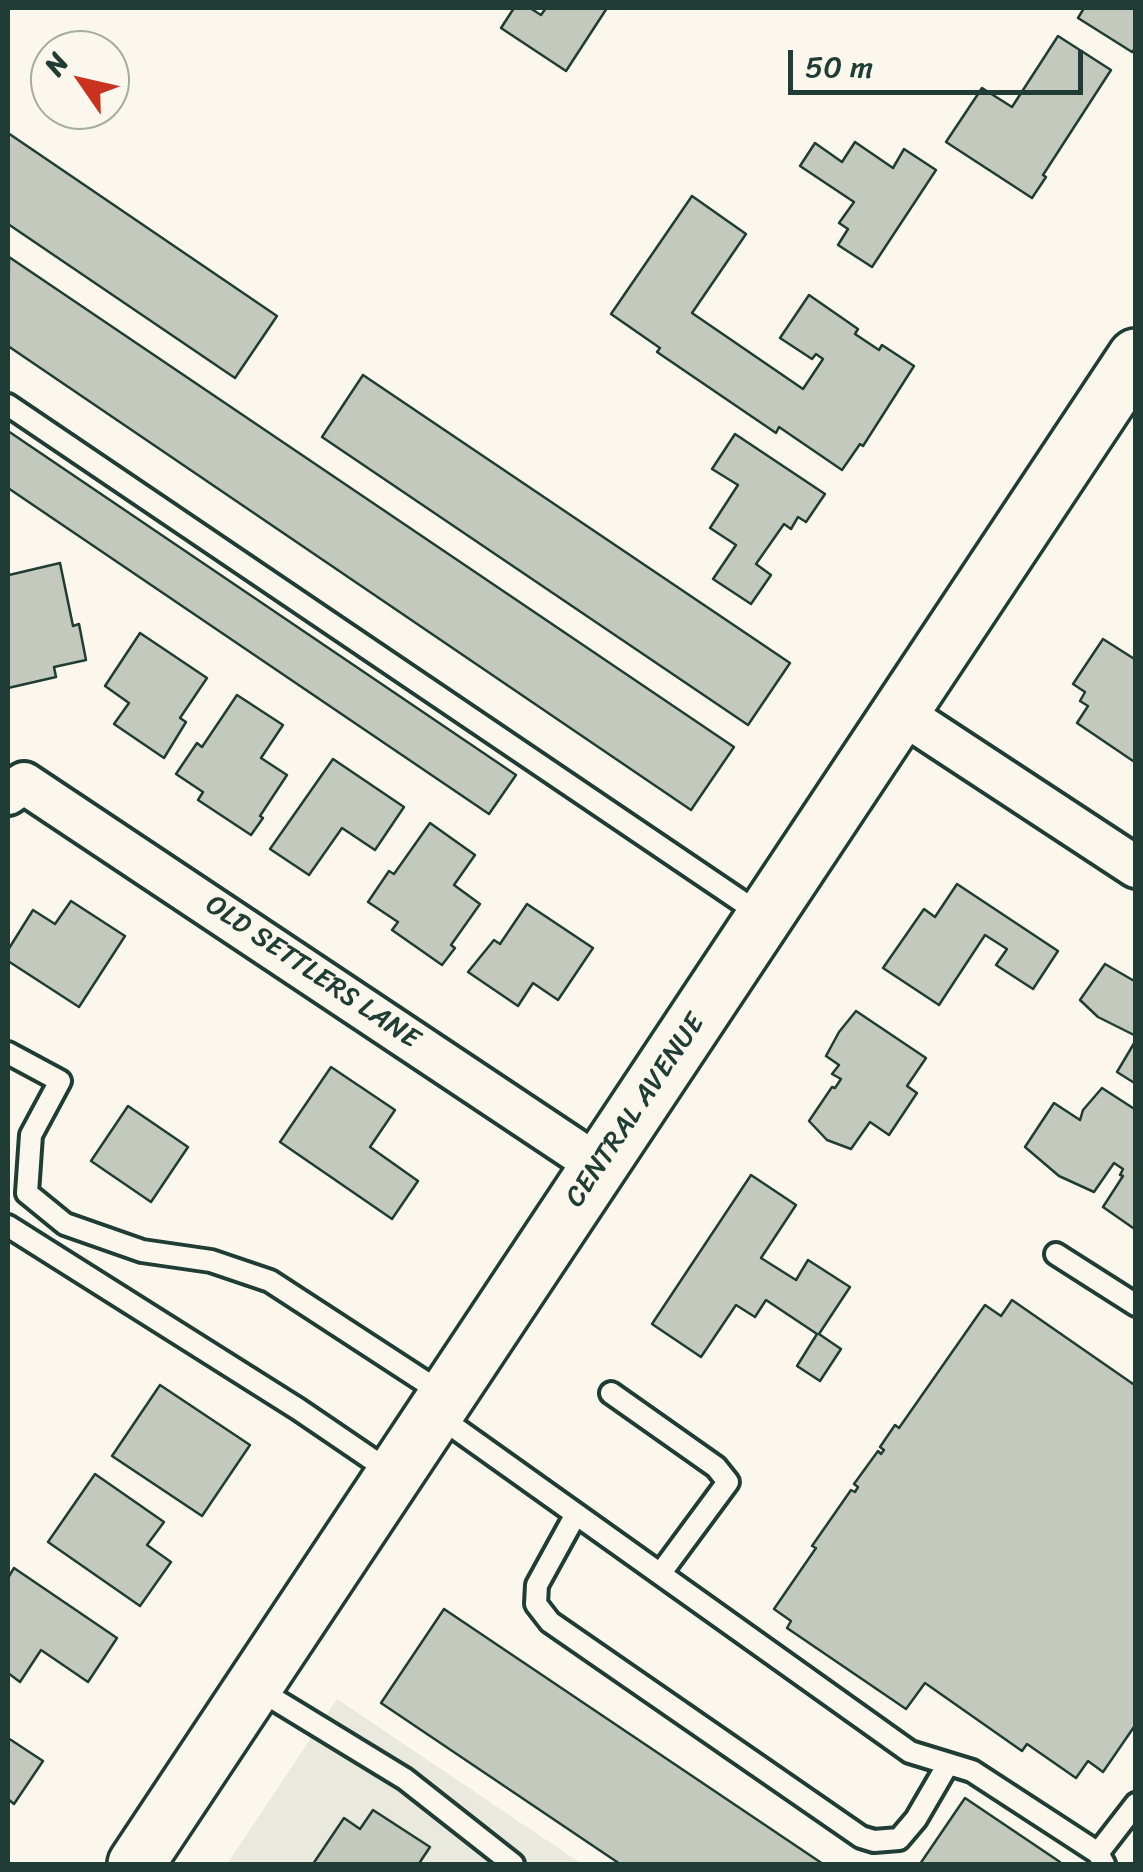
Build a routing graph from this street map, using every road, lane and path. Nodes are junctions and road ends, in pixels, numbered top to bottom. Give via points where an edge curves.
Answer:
1 (1136, 357) edge
2 (8, 405) edge
3 (900, 712) junction
4 (16, 788) edge
5 (1136, 867) edge
6 (765, 917) junction
7 (8, 1053) edge
8 (599, 1166) junction
9 (8, 1226) edge
10 (1056, 1254) dead end
11 (1136, 1306) edge
12 (611, 1392) dead end
13 (441, 1405) junction
14 (394, 1475) junction
15 (576, 1514) junction
16 (660, 1574) junction
17 (254, 1686) junction
18 (948, 1764) junction
19 (1136, 1804) edge
20 (1101, 1859) edge
21 (136, 1864) edge
22 (514, 1864) edge

1 - 3 main road, CENTRAL AVENUE
2 - 6 lane
3 - 5 street
3 - 6 main road, CENTRAL AVENUE
4 - 8 street, OLD SETTLERS LANE
6 - 8 main road, CENTRAL AVENUE
7 - 13 lane via 60,1081 31,1135 26,1193 65,1224 270,1281
8 - 13 main road, CENTRAL AVENUE
9 - 14 lane
10 - 11 lane
12 - 16 lane via 728,1482
13 - 14 main road, CENTRAL AVENUE
13 - 15 lane
14 - 17 main road, CENTRAL AVENUE
15 - 16 lane
15 - 18 lane via 537,1585 536,1604 550,1622 861,1838 899,1840
16 - 18 lane via 910,1752
17 - 21 main road, CENTRAL AVENUE
17 - 22 lane via 406,1779
18 - 20 lane via 972,1771
19 - 20 lane

